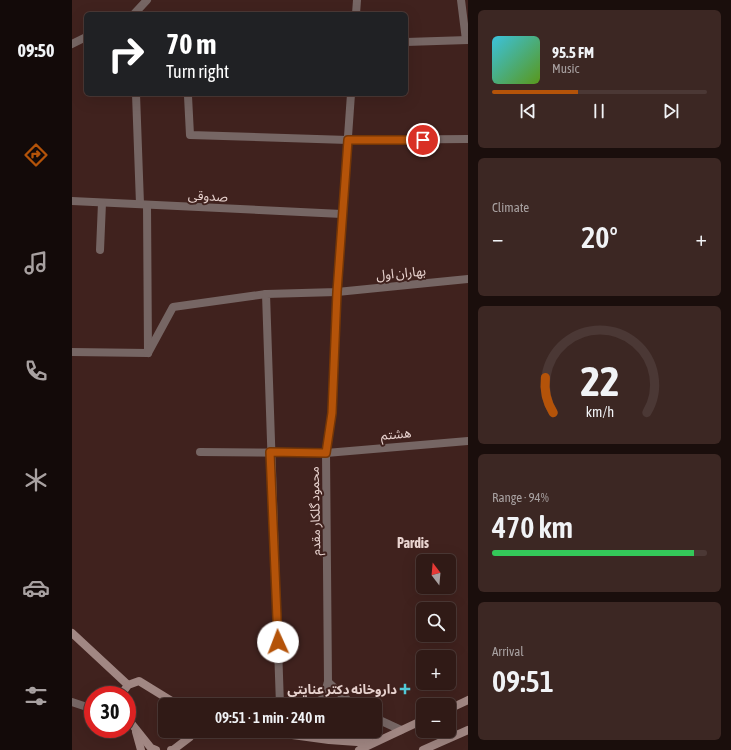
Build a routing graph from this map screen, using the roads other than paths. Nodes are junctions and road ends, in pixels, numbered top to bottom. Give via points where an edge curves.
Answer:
1 (147, 0) edge
2 (357, 0) edge
3 (461, 0) edge
4 (136, 12) edge
5 (356, 12) edge
6 (84, 38) edge
7 (467, 40) edge
8 (408, 42) edge
9 (72, 44) edge
10 (136, 96) edge
11 (188, 96) dead end
12 (351, 96) edge
13 (468, 139) edge
14 (348, 140) junction
15 (72, 201) edge
16 (102, 202) junction
17 (143, 205) junction
18 (342, 214) junction
19 (100, 250) dead end
20 (468, 279) edge
21 (337, 292) junction
22 (266, 294) junction
23 (72, 352) edge
24 (148, 353) junction
25 (468, 441) edge
26 (200, 452) dead end
27 (270, 452) junction
28 (326, 453) junction
29 (72, 633) edge
30 (328, 682) junction
31 (128, 685) joint
32 (167, 698) edge
33 (280, 698) edge
34 (322, 698) edge
35 (346, 698) edge
36 (468, 700) edge
37 (72, 702) edge
38 (84, 706) edge
39 (456, 706) edge
40 (382, 721) edge
41 (416, 723) edge
42 (136, 729) edge
43 (401, 730) junction
44 (468, 730) edge
45 (136, 737) edge
46 (188, 738) edge
47 (318, 738) edge
48 (371, 743) junction
49 (141, 750) edge
50 (156, 750) edge
51 (170, 750) edge
52 (358, 750) edge
53 (423, 750) edge

1 - 4 street
2 - 5 street
3 - 7 street
6 - 9 street
7 - 8 street
10 - 17 street
11 - 14 street via 190,135
12 - 14 street, محمود گلکار مقدم
13 - 14 street
14 - 18 street, محمود گلکار مقدم
15 - 16 street, صدوقی
16 - 17 street, صدوقی
16 - 19 street
17 - 18 street, صدوقی
17 - 24 street
18 - 21 street, محمود گلکار مقدم
20 - 21 street, بهاران اول
21 - 22 street, بهاران اول
21 - 28 street, محمود گلکار مقدم via 332,413
22 - 24 street, بهاران اول via 173,308
22 - 27 street
23 - 24 street
25 - 28 street, هشتم
26 - 27 street, هشتم
27 - 28 street, هشتم
27 - 33 street
28 - 30 street, محمود گلکار مقدم
29 - 31 street
30 - 34 street, محمود گلکار مقدم
30 - 35 street
31 - 32 street via 139,681
36 - 39 street
37 - 38 street
40 - 43 street
41 - 43 street
42 - 50 street via 151,748
43 - 48 street
44 - 53 street
45 - 49 street
46 - 51 street
47 - 48 street
48 - 52 street

